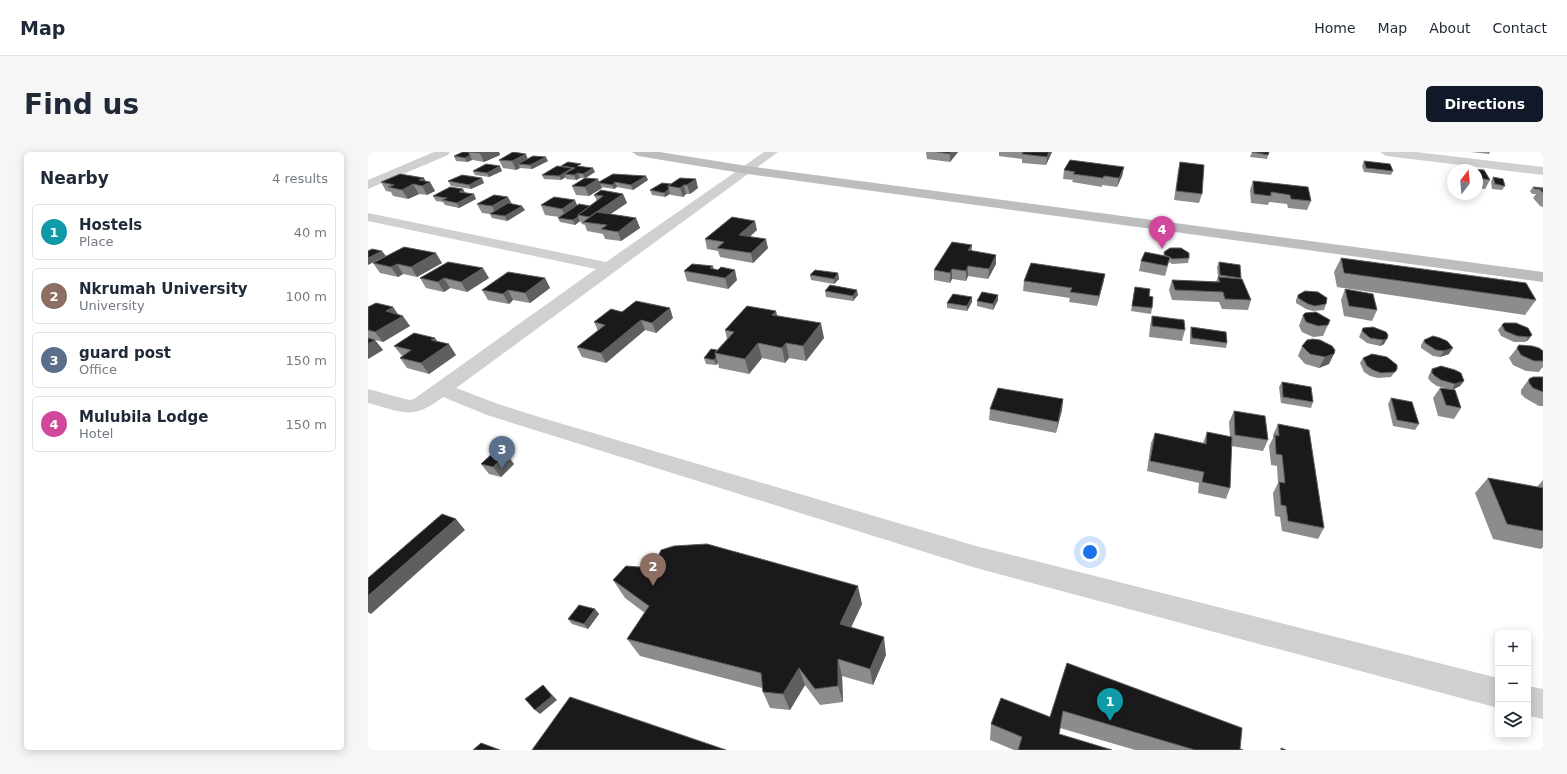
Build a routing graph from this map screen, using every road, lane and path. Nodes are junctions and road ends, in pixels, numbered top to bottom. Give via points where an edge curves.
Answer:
1 (444, 152) edge
2 (638, 152) edge
3 (772, 152) edge
4 (1386, 152) edge
5 (747, 170) junction
6 (1543, 171) edge
7 (368, 185) edge
8 (368, 217) edge
9 (609, 266) junction
10 (1543, 277) edge
11 (443, 390) junction
12 (368, 396) edge
13 (1495, 692) edge
14 (1531, 701) edge
15 (1543, 704) edge

1 - 7 street
2 - 5 street
3 - 5 street
4 - 6 street
5 - 9 street
5 - 10 street
8 - 9 street
9 - 11 street
11 - 12 street via 421,404 409,407
11 - 13 street via 524,419 976,557
14 - 15 street

